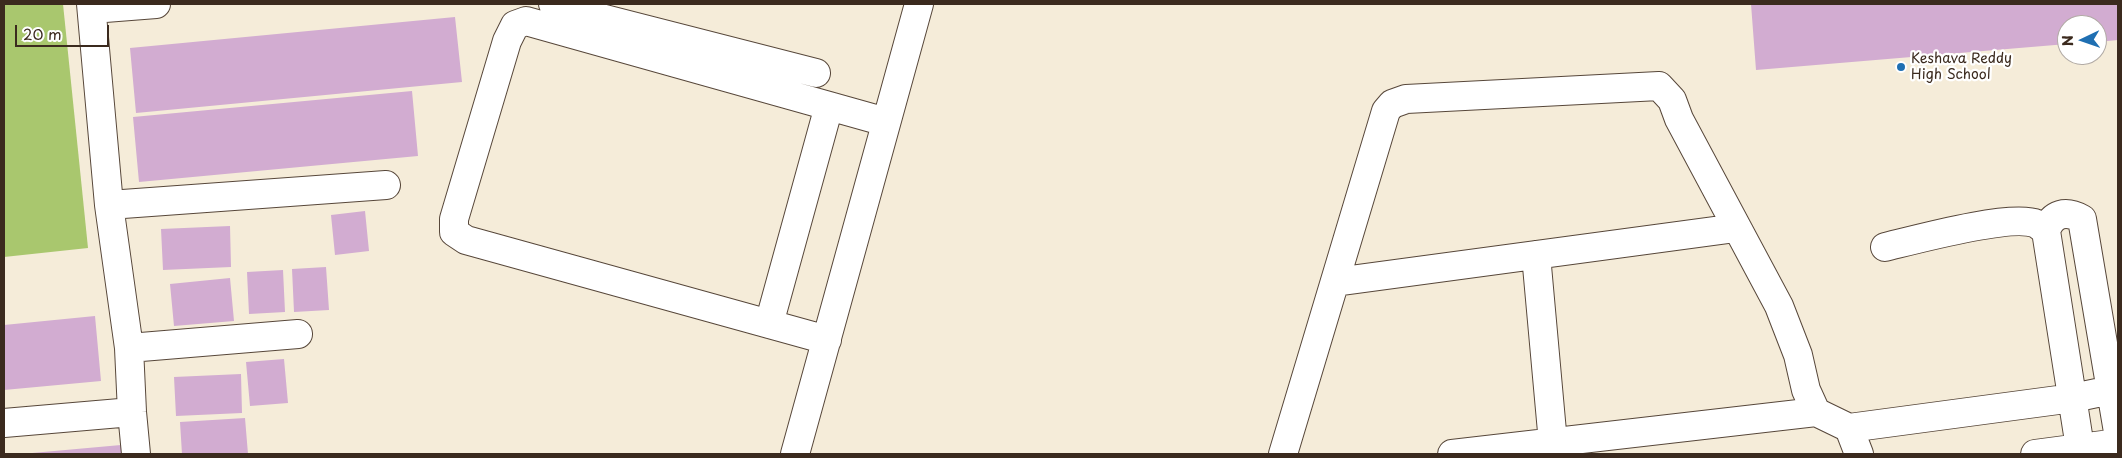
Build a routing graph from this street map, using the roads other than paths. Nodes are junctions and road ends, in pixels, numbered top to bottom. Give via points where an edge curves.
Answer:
1 (156, 4) edge
2 (553, 4) edge
3 (919, 4) edge
4 (92, 6) edge
5 (816, 73) dead end
6 (829, 106) junction
7 (886, 122) junction
8 (386, 184) dead end
9 (109, 204) junction
10 (1736, 228) junction
11 (2046, 231) junction
12 (1885, 247) dead end
13 (1536, 255) junction
14 (1334, 282) junction
15 (769, 324) junction
16 (298, 334) dead end
17 (827, 340) junction
18 (129, 348) junction
19 (2111, 390) junction
20 (2073, 398) junction
21 (132, 412) junction
22 (1816, 412) junction
23 (4, 423) edge
24 (1849, 428) junction
25 (2118, 432) edge
26 (2118, 443) edge
27 (1553, 448) edge
28 (2081, 451) edge
29 (136, 454) edge
30 (795, 454) edge
31 (1283, 454) edge
32 (1452, 454) edge
33 (1859, 454) edge
34 (2035, 454) edge

1 - 4 street
2 - 5 street
3 - 7 street
4 - 9 street
6 - 7 street
6 - 15 street
6 - 15 street via 526,21 514,25 507,41 454,219 454,232 466,240
7 - 17 street
8 - 9 street
9 - 18 street
10 - 13 street
10 - 14 street via 1672,100 1658,86 1406,99 1392,104 1386,111
10 - 22 street via 1779,306
11 - 12 street via 2036,224 2016,222 1966,228
11 - 19 street via 2050,221 2060,214 2073,214 2082,219
11 - 20 street
13 - 14 street
13 - 27 street
14 - 31 street
15 - 17 street
16 - 18 street
17 - 30 street
18 - 21 street
19 - 20 street
19 - 25 street
20 - 24 street
20 - 28 street
21 - 23 street
21 - 29 street
22 - 24 street
22 - 27 street
24 - 33 street
26 - 28 street
27 - 32 street
28 - 34 street

